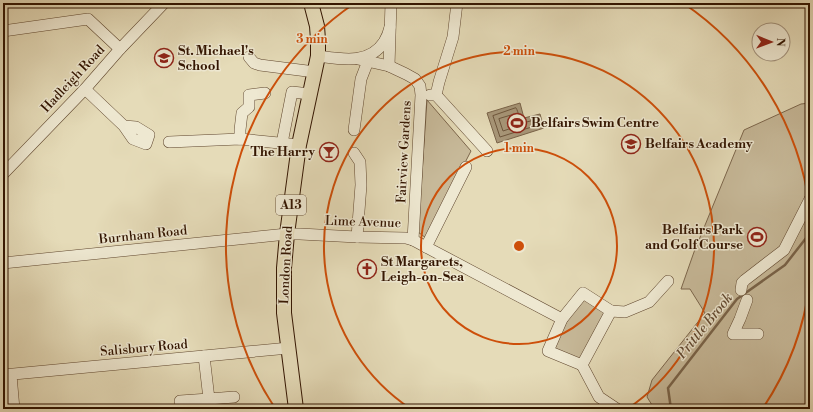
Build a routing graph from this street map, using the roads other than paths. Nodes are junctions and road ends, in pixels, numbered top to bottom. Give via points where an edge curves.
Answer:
1 (164, 3) edge
2 (311, 3) edge
3 (392, 3) edge
4 (457, 3) edge
5 (390, 27) junction
6 (3, 30) edge
7 (120, 49) junction
8 (318, 56) junction
9 (249, 57) dead end
10 (363, 60) junction
11 (389, 66) junction
12 (315, 72) junction
13 (85, 88) junction
14 (265, 93) dead end
15 (310, 94) junction
16 (436, 95) junction
17 (422, 96) junction
18 (124, 126) dead end
19 (354, 130) dead end
20 (240, 139) junction
21 (169, 142) dead end
22 (282, 143) junction
23 (299, 145) junction
24 (487, 151) dead end
25 (354, 153) dead end
26 (466, 167) dead end
27 (3, 174) edge
28 (809, 197) edge
29 (286, 234) junction
30 (357, 237) junction
31 (413, 240) junction
32 (426, 247) junction
33 (3, 263) edge
34 (668, 281) dead end
35 (741, 290) dead end
36 (747, 300) dead end
37 (611, 311) junction
38 (562, 319) junction
39 (758, 334) dead end
40 (289, 348) junction
41 (204, 356) junction
42 (582, 365) junction
43 (7, 375) edge
44 (234, 397) dead end
45 (209, 399) junction
46 (180, 401) dead end
47 (14, 409) edge
48 (296, 409) edge
49 (617, 409) edge

1 - 7 street, Hadleigh Road via 153,18
2 - 8 main road, London Road / A13 via 317,26
3 - 5 street
4 - 16 street via 452,37
5 - 10 street via 384,41
5 - 11 street
6 - 7 street via 88,19
7 - 13 street, Hadleigh Road
8 - 10 street, Fairview Gardens
8 - 12 main road, London Road / A13
9 - 12 street via 260,65
10 - 11 street, Fairview Gardens
10 - 19 street
11 - 17 street, Fairview Gardens via 415,78
12 - 15 main road, London Road / A13
13 - 18 street
13 - 27 street, Hadleigh Road
14 - 20 street via 249,95 249,107 242,113
15 - 22 street via 292,92
15 - 23 main road, London Road / A13
16 - 17 street
16 - 24 street
17 - 31 street, Fairview Gardens
20 - 21 street
20 - 22 street
22 - 23 street
23 - 29 main road, London Road / A13
25 - 30 street via 360,162 361,185
26 - 32 street
28 - 35 street via 784,250 745,280
29 - 30 street, Lime Avenue
29 - 33 street, Burnham Road
29 - 40 main road, London Road / A13 via 284,314
30 - 31 street, Lime Avenue
31 - 32 street, Lime Avenue
32 - 38 street, Lime Avenue
34 - 37 street via 650,302 625,312
36 - 39 street via 733,334
37 - 38 street via 582,293
37 - 42 street
38 - 42 street via 548,351
40 - 41 street, Salisbury Road
40 - 48 main road, London Road / A13
41 - 43 street, Salisbury Road
41 - 45 street
42 - 49 street via 599,397
43 - 47 street
44 - 45 street
45 - 46 street

